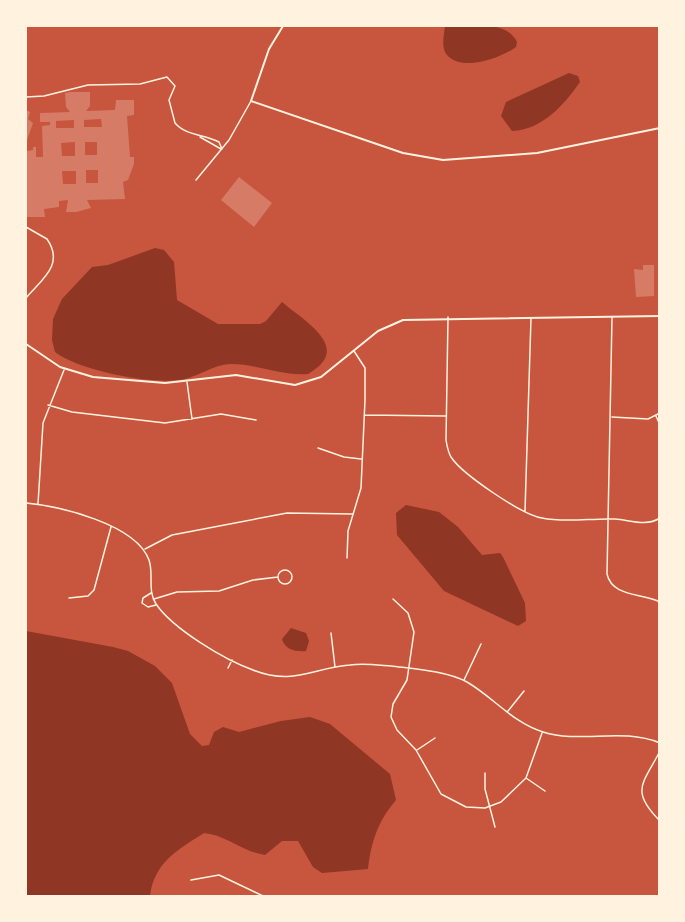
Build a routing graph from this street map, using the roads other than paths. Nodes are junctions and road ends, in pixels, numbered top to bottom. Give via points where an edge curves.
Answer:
1 (283, 26) edge
2 (26, 96) edge
3 (251, 100) junction
4 (660, 128) edge
5 (198, 135) junction
6 (222, 149) junction
7 (196, 180) dead end
8 (26, 228) edge
9 (26, 298) edge
10 (612, 316) junction
11 (660, 316) edge
12 (448, 317) junction
13 (531, 317) junction
14 (26, 344) edge
15 (354, 350) junction
16 (64, 369) junction
17 (187, 382) junction
18 (48, 405) junction
19 (660, 413) edge
20 (364, 415) junction
21 (446, 416) junction
22 (656, 416) junction
23 (611, 417) junction
24 (193, 419) junction
25 (256, 420) dead end
26 (660, 425) edge
27 (318, 448) dead end
28 (362, 459) junction
29 (26, 503) edge
30 (38, 504) junction
31 (524, 511) junction
32 (353, 514) junction
33 (660, 518) edge
34 (608, 519) junction
35 (111, 526) junction
36 (144, 549) junction
37 (346, 558) dead end
38 (278, 577) junction
39 (152, 593) junction
40 (69, 598) dead end
41 (154, 599) junction
42 (393, 599) dead end
43 (660, 602) edge
44 (157, 605) junction
45 (331, 633) dead end
46 (481, 644) dead end
47 (232, 660) junction
48 (228, 668) dead end
49 (335, 668) junction
50 (408, 669) junction
51 (464, 681) junction
52 (524, 691) dead end
53 (507, 712) junction
54 (543, 732) junction
55 (435, 738) dead end
56 (660, 743) edge
57 (416, 750) junction
58 (660, 751) edge
59 (485, 773) dead end
60 (526, 778) junction
61 (545, 791) dead end
62 (490, 807) junction
63 (659, 820) edge
64 (495, 827) dead end
65 (191, 880) dead end
66 (263, 897) edge

1 - 3 street via 270,48
2 - 5 street via 44,96 88,84 140,84 167,77 176,86 169,100 175,123
3 - 4 street via 403,153 443,160 537,153
3 - 6 street
5 - 6 street
5 - 6 street via 219,142
6 - 7 street
8 - 9 street via 47,239 54,258 51,270
10 - 11 street
10 - 13 street
10 - 23 street
12 - 13 street
12 - 15 street via 394,322
12 - 21 street
13 - 31 street via 529,456
14 - 16 street
15 - 17 street via 328,372 305,383 279,384 236,375
15 - 20 street via 364,368
16 - 17 street via 80,375 145,383
16 - 18 street
17 - 24 street
18 - 24 street via 72,412 158,423
18 - 30 street via 43,423
19 - 22 street
20 - 21 street
20 - 28 street
21 - 31 street via 447,447 453,460
22 - 23 street
22 - 26 street
23 - 34 street
24 - 25 street via 221,414
27 - 28 street
28 - 32 street via 361,488
29 - 30 street
30 - 35 street
31 - 34 street via 543,519
32 - 36 street via 287,513 172,535
32 - 37 street
33 - 34 street via 646,523
34 - 43 street via 610,583 622,592
35 - 36 street
35 - 40 street via 94,590 88,596
36 - 39 street via 151,567
38 - 38 street via 285,584 292,578 287,571
38 - 41 street via 219,591 177,592
39 - 41 street
39 - 44 street via 142,603 148,608
41 - 44 street
42 - 50 street via 404,608 413,625
44 - 47 street via 194,638
45 - 49 street
46 - 51 street
47 - 48 street
47 - 49 street via 279,678 303,677
49 - 50 street via 352,664
50 - 51 street
50 - 57 street via 406,685 393,704 392,717 397,729
51 - 53 street
52 - 53 street
53 - 54 street
54 - 56 street via 568,736 633,735
54 - 60 street
55 - 57 street
57 - 62 street via 441,794 466,807
58 - 63 street via 641,794
59 - 62 street
60 - 61 street
60 - 62 street via 508,797
62 - 64 street
65 - 66 street via 219,875

